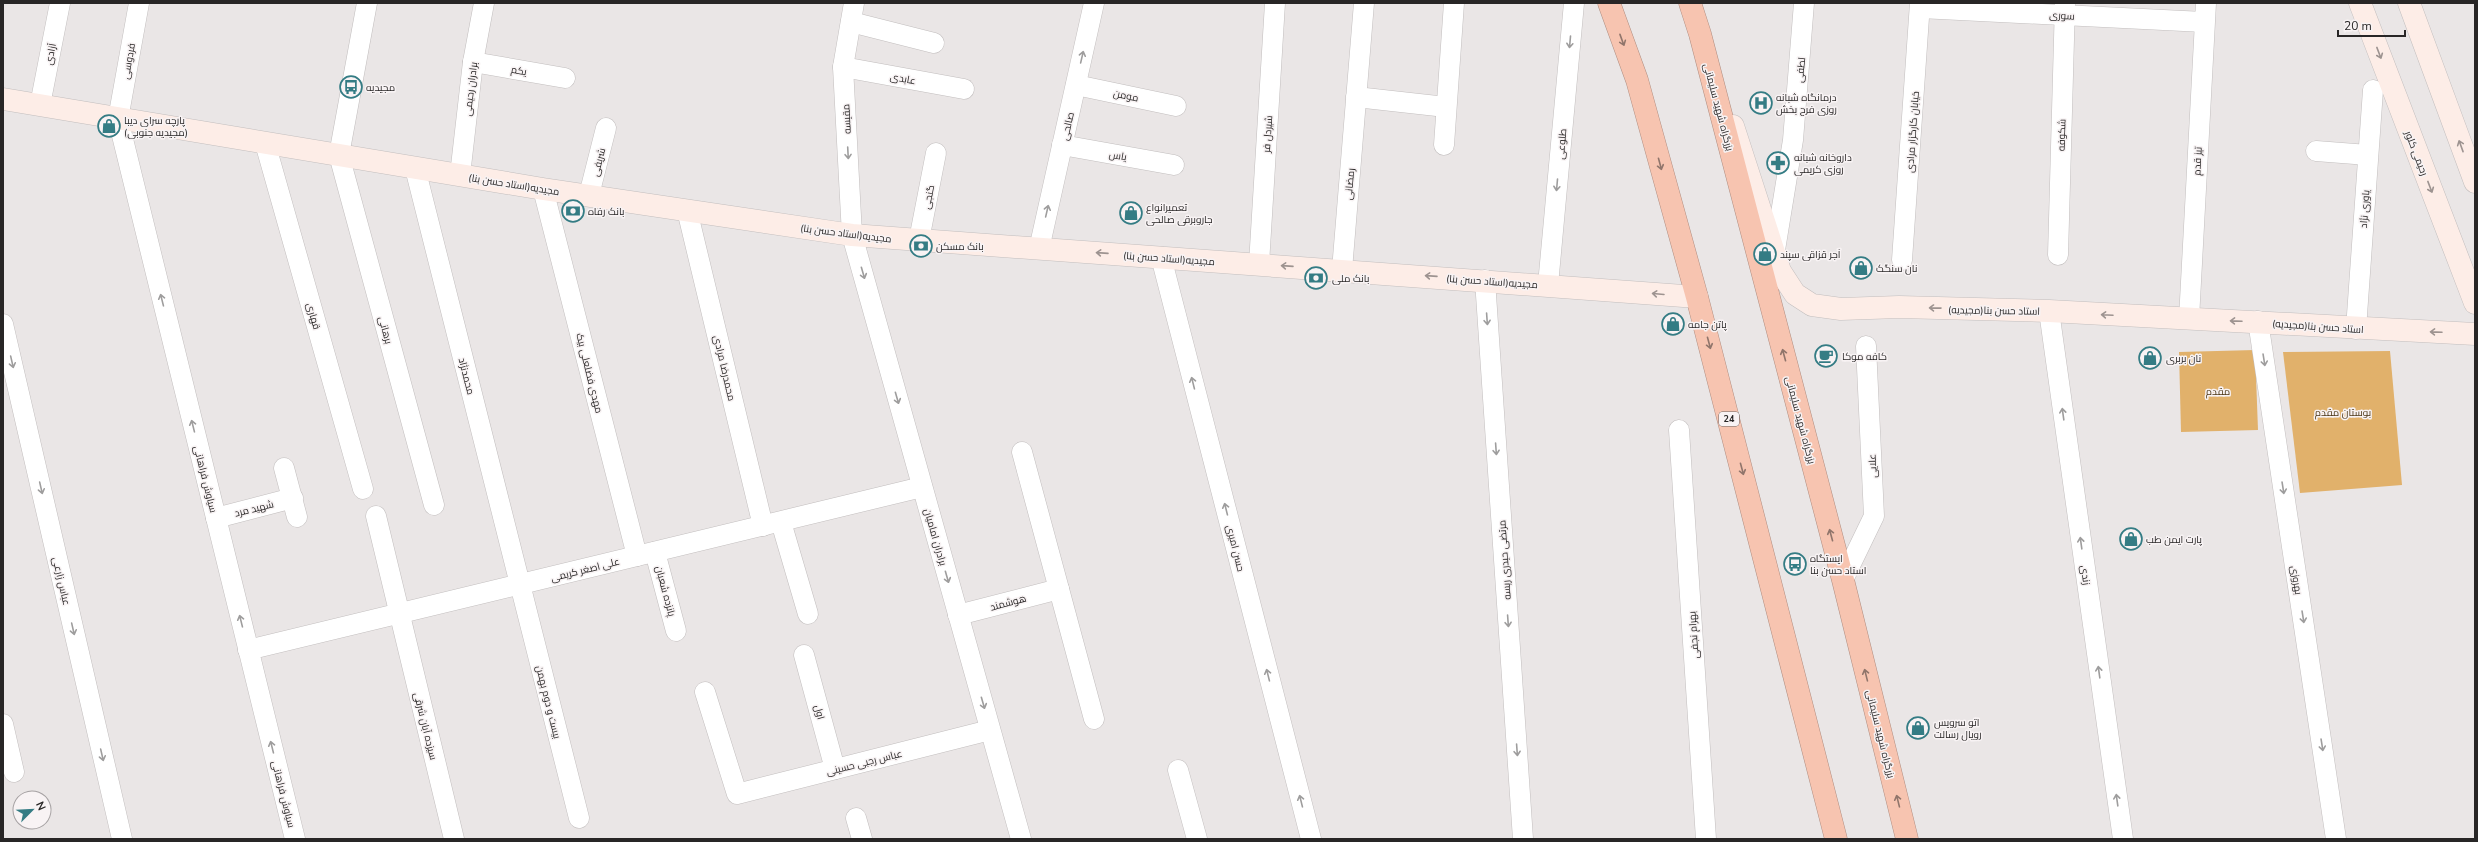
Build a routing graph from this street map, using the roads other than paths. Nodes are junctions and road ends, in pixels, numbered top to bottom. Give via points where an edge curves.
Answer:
1 (60, 3) edge
2 (139, 3) edge
3 (367, 3) edge
4 (484, 3) edge
5 (1094, 3) edge
6 (1275, 3) edge
7 (1364, 3) edge
8 (1454, 3) edge
9 (1574, 3) edge
10 (1609, 3) edge
11 (1690, 3) edge
12 (1804, 3) edge
13 (2360, 3) edge
14 (2409, 3) edge
15 (1920, 6) edge
16 (2065, 9) edge
17 (852, 12) edge
18 (2205, 12) edge
19 (1700, 34) junction
20 (934, 43) dead end
21 (473, 62) junction
22 (843, 67) junction
23 (565, 78) dead end
24 (1076, 85) junction
25 (964, 89) dead end
26 (2373, 90) dead end
27 (1356, 97) junction
28 (3, 99) edge
29 (40, 105) junction
30 (1176, 106) dead end
31 (1446, 107) junction
32 (118, 119) junction
33 (606, 128) dead end
34 (265, 143) junction
35 (1062, 145) junction
36 (1444, 145) dead end
37 (2316, 151) dead end
38 (936, 153) dead end
39 (339, 155) junction
40 (2368, 155) junction
41 (1174, 164) dead end
42 (415, 168) junction
43 (460, 175) junction
44 (2475, 182) edge
45 (543, 189) junction
46 (589, 195) junction
47 (687, 210) junction
48 (852, 235) junction
49 (919, 240) junction
50 (1038, 249) junction
51 (1774, 256) junction
52 (2058, 256) dead end
53 (1161, 257) junction
54 (1902, 260) dead end
55 (1259, 264) junction
56 (1342, 270) junction
57 (1485, 280) junction
58 (1548, 285) junction
59 (1697, 297) junction
60 (2475, 303) edge
61 (2048, 311) junction
62 (2189, 319) junction
63 (2258, 321) junction
64 (3, 324) edge
65 (2356, 329) junction
66 (2475, 334) edge
67 (1866, 346) dead end
68 (1679, 430) dead end
69 (1022, 452) dead end
70 (284, 468) dead end
71 (922, 487) junction
72 (363, 489) dead end
73 (434, 505) dead end
74 (376, 516) dead end
75 (216, 518) junction
76 (772, 524) junction
77 (646, 554) junction
78 (1843, 580) junction
79 (520, 585) junction
80 (1059, 589) junction
81 (399, 614) junction
82 (808, 614) dead end
83 (958, 615) junction
84 (676, 631) dead end
85 (248, 650) junction
86 (804, 655) dead end
87 (705, 692) dead end
88 (1094, 719) dead end
89 (3, 724) edge
90 (990, 730) junction
91 (835, 769) junction
92 (1178, 770) dead end
93 (14, 772) dead end
94 (579, 818) dead end
95 (856, 818) dead end
96 (122, 839) edge
97 (295, 839) edge
98 (454, 839) edge
99 (862, 839) edge
100 (1021, 839) edge
101 (1197, 839) edge
102 (1311, 839) edge
103 (1522, 839) edge
104 (1706, 839) edge
105 (1836, 839) edge
106 (1907, 839) edge
107 (2123, 839) edge
108 (2336, 839) edge

1 - 29 street, آزادی
2 - 32 street, فردوسی
3 - 39 street
4 - 21 street, برادران رحیمی
24 -> 5 street, صالحی
6 - 55 street, شیردل فر
7 - 27 street, رمضانی
8 - 31 street
9 -> 58 street, طلوعی
10 -> 59 highway, 24 via 1637,80
11 - 19 highway, بزرگراه شهید سلیمانی
12 - 51 street, لطفی via 1793,140
13 -> 60 main road, رحیمی کلور
44 -> 14 main road
15 - 16 street, سوری
15 - 54 street, خیابان کارگزار مرادی
16 - 18 street, سوری
16 - 52 street, شکوفه
17 - 20 street
17 - 22 street, مقیسه
18 - 62 street, تیز قدم
19 - 51 main road, استاد حسن بنا(مجیدیه) via 1751,178
78 -> 19 highway, بزرگراه شهید سلیمانی
21 - 23 street, یکم
21 - 43 street, برادران رحیمی
22 - 25 street, عابدی
22 -> 48 street, مقیسه
24 - 30 street, مومن
24 - 35 street, صالحی
26 - 40 street, یاوری نژاد
27 - 31 street
27 - 56 street, رمضانی
28 - 29 main road, مجیدیه(استاد حسن بنا)
29 - 32 main road, مجیدیه(استاد حسن بنا)
31 - 36 street
32 - 34 main road, مجیدیه(استاد حسن بنا)
75 -> 32 street, سیاوش فراهانی
33 - 46 street, شریفی
34 - 39 main road, مجیدیه(استاد حسن بنا)
34 - 72 street, قهاری
35 - 41 street, یاس
50 -> 35 street, صالحی
37 - 40 street
38 - 49 street, گنجی
39 - 42 main road, مجیدیه(استاد حسن بنا)
39 - 73 street, برهانی
40 - 65 street, یاوری نژاد
42 - 43 main road, مجیدیه(استاد حسن بنا)
42 - 79 street, محمدنژاد
43 - 45 main road, مجیدیه(استاد حسن بنا)
45 - 46 main road, مجیدیه(استاد حسن بنا)
45 - 77 street, مهدی فضلعلی بیک
46 - 47 main road, مجیدیه(استاد حسن بنا)
47 - 48 main road, مجیدیه(استاد حسن بنا)
47 - 76 street, محمدرضا مرادی
48 - 49 main road, مجیدیه(استاد حسن بنا)
48 -> 71 street, برادران امامیان
49 - 50 main road, مجیدیه(استاد حسن بنا)
53 -> 50 main road, مجیدیه(استاد حسن بنا)
61 -> 51 main road, استاد حسن بنا(مجیدیه) via 1826,308 1812,305 1795,294 1788,286
53 - 55 main road, مجیدیه(استاد حسن بنا)
102 -> 53 street, حسن امیری
56 -> 55 main road, مجیدیه(استاد حسن بنا)
57 -> 56 main road, مجیدیه(استاد حسن بنا)
57 - 58 main road, مجیدیه(استاد حسن بنا)
57 -> 103 street, مرتضی حیدری ریسه
59 -> 58 main road, مجیدیه(استاد حسن بنا)
59 -> 105 highway, 24
62 -> 61 main road, استاد حسن بنا(مجیدیه)
107 -> 61 street, زندی
63 -> 62 main road, استاد حسن بنا(مجیدیه)
63 - 65 main road, استاد حسن بنا(مجیدیه)
63 -> 108 street, بهروزی
64 -> 96 street, عباس زارعی
66 -> 65 main road, استاد حسن بنا(مجیدیه)
67 - 78 street, علایی via 1874,516
68 - 104 street, بهرام نجفی
69 - 80 street
70 - 75 street, شهید مرد via 295,507
71 - 76 street, علی اصغر کریمی
71 -> 83 street, برادران امامیان
74 - 81 street, سیزده آبان شرقی
85 -> 75 street, سیاوش فراهانی
76 - 77 street, علی اصغر کریمی
76 - 82 street, محمدرضا مرادی
77 - 79 street, علی اصغر کریمی
77 - 84 street, پانزده شعبان
106 -> 78 highway, بزرگراه شهید سلیمانی
79 - 81 street, علی اصغر کریمی
79 - 94 street, بیست و دوم بهمن
80 - 83 street, هوشمند
80 - 88 street
81 - 85 street, علی اصغر کریمی
81 - 98 street, سیزده آبان شرقی
83 -> 90 street, برادران امامیان
97 -> 85 street, سیاوش فراهانی
86 - 91 street, اول
87 - 91 street, عباس رجبی حسینی via 737,794
89 - 93 street
90 - 91 street, عباس رجبی حسینی
90 - 100 street, برادران امامیان
92 - 101 street
95 - 99 street

